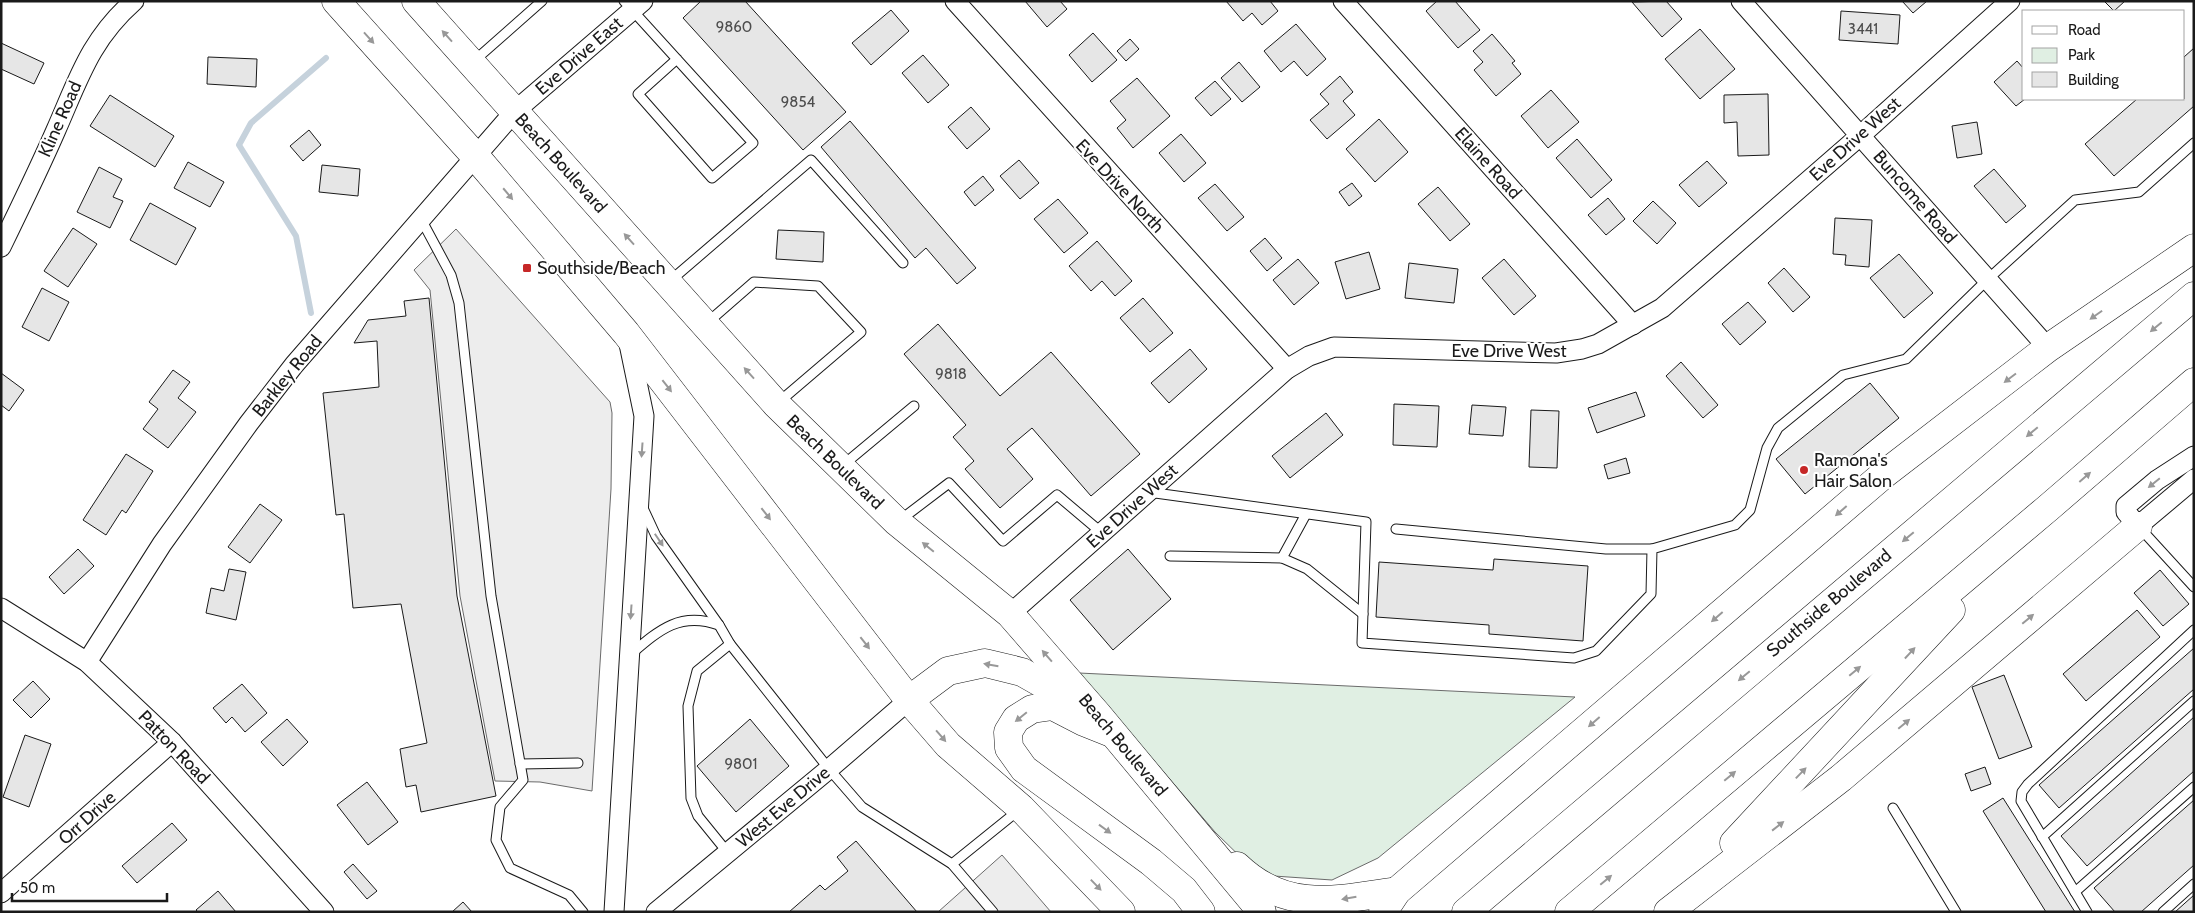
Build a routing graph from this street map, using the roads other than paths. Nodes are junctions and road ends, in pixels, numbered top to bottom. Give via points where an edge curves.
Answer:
1 (134, 1) edge
2 (336, 1) edge
3 (416, 1) edge
4 (542, 1) edge
5 (955, 1) edge
6 (1344, 1) edge
7 (1741, 1) edge
8 (2010, 1) edge
9 (633, 4) edge
10 (677, 59) junction
11 (472, 63) junction
12 (515, 111) junction
13 (1861, 135) junction
14 (2194, 143) edge
15 (476, 157) junction
16 (421, 220) junction
17 (1, 247) edge
18 (2194, 248) edge
19 (903, 263) dead end
20 (1987, 280) junction
21 (668, 283) junction
22 (2194, 296) edge
23 (705, 325) junction
24 (1633, 325) junction
25 (626, 333) junction
26 (2048, 348) junction
27 (1287, 369) junction
28 (2194, 382) edge
29 (776, 404) junction
30 (914, 406) dead end
31 (2194, 456) edge
32 (840, 468) junction
33 (2194, 479) edge
34 (1148, 492) junction
35 (639, 496) junction
36 (2048, 508) junction
37 (1306, 514) junction
38 (897, 522) junction
39 (2138, 526) junction
40 (1396, 529) dead end
41 (1102, 533) junction
42 (1652, 549) junction
43 (1170, 556) dead end
44 (1282, 558) junction
45 (2194, 587) edge
46 (1, 608) edge
47 (1010, 614) junction
48 (1363, 614) junction
49 (719, 625) junction
50 (2194, 630) edge
51 (730, 644) junction
52 (628, 656) junction
53 (87, 662) junction
54 (909, 700) junction
55 (2194, 701) edge
56 (1106, 724) junction
57 (172, 742) junction
58 (520, 764) junction
59 (578, 764) dead end
60 (829, 769) junction
61 (2194, 787) edge
62 (1175, 806) junction
63 (1021, 808) junction
64 (1893, 808) dead end
65 (2042, 836) junction
66 (728, 853) junction
67 (952, 864) junction
68 (2194, 884) edge
69 (2076, 892) junction
70 (1, 893) edge
71 (1391, 905) edge
72 (1257, 907) edge
73 (1118, 910) edge
74 (1669, 911) edge
75 (324, 912) edge
76 (583, 912) edge
77 (614, 912) edge
78 (656, 912) edge
79 (993, 912) edge
80 (1201, 912) edge
81 (1466, 912) edge
82 (1569, 912) edge
83 (1956, 912) edge
84 (2087, 912) edge
85 (2163, 912) edge

1 - 17 street, Kline Road via 104,31 85,62
2 -> 15 highway
11 -> 3 highway, Beach Boulevard
4 - 11 lane
5 - 27 street, Eve Drive North
6 - 24 street, Elaine Road
7 - 13 street, Buncome Road
8 - 13 street, Eve Drive West
9 - 10 lane
9 - 12 street, Eve Drive East
10 - 10 lane via 753,143 712,178 638,94
11 - 12 highway, Beach Boulevard
12 - 15 street, Barkley Road
21 -> 12 highway, Beach Boulevard
13 - 20 street, Buncome Road
13 - 24 street, Eve Drive West via 1662,308
14 - 20 lane via 2139,192 2075,200
15 - 16 street, Barkley Road
15 -> 25 highway
16 - 53 street, Barkley Road via 294,365 248,423 162,544
16 - 58 lane via 452,276 459,303 492,596
18 -> 26 highway
19 - 21 lane via 811,160
20 - 26 street, Buncome Road
20 - 42 lane via 1906,359 1842,375 1778,428 1766,448 1750,510 1735,524
21 - 23 highway, Beach Boulevard
22 -> 81 highway, Southside Boulevard
29 -> 23 highway, Beach Boulevard
23 - 29 lane via 754,282 818,286 861,332
24 - 27 street, Eve Drive West via 1598,344 1556,353 1334,347
25 -> 35 street via 644,416
25 -> 54 highway
26 -> 71 highway via 1883,475
27 - 34 street, Eve Drive West
36 -> 28 highway
29 - 32 highway, Beach Boulevard
30 - 32 lane
31 -> 39 street via 2157,480 2126,506 2126,512
32 - 38 highway, Beach Boulevard
33 - 39 street
34 - 37 lane
34 - 41 street, Eve Drive West
35 -> 49 lane via 656,536
35 -> 52 street
74 -> 36 highway
82 -> 36 highway
37 - 44 lane
37 - 48 lane via 1366,522
38 - 41 lane via 949,483 1004,541 1058,495
47 -> 38 highway, Beach Boulevard
39 - 45 lane
74 -> 39 highway via 1841,778
40 - 42 lane via 1606,549
41 - 47 street, Eve Drive West
42 - 48 lane via 1651,594 1596,651 1574,658 1362,644
43 - 44 lane
44 - 48 lane via 1307,569
46 - 53 street, Patton Road
56 -> 47 highway, Beach Boulevard
49 - 51 lane
49 - 52 lane via 705,620 669,624
50 - 65 lane via 2022,792 2021,802
51 - 60 lane
51 - 66 lane via 697,672 688,706 691,798 698,816
52 - 77 street
53 - 57 street, Patton Road
56 -> 54 highway via 1022,672 985,663 948,671
54 - 60 street, West Eve Drive
54 -> 63 highway via 948,745
55 - 65 lane
56 - 62 highway, Beach Boulevard
56 -> 80 highway via 1084,722 1053,706 1032,709 1016,718 1008,732 1009,748 1024,769 1151,862 1184,890
57 - 70 street, Orr Drive
57 - 75 street, Patton Road
58 - 59 lane
58 - 76 lane via 523,780 500,807 496,840 510,868 569,895
60 - 66 street, West Eve Drive
60 - 67 lane via 862,807
61 - 69 lane
71 -> 62 highway via 1299,901 1247,877
62 - 72 highway, Beach Boulevard
63 - 67 lane
63 -> 73 highway
64 - 83 lane
65 - 69 lane
66 - 78 street, West Eve Drive
67 - 79 lane
68 - 85 lane
69 - 84 lane

